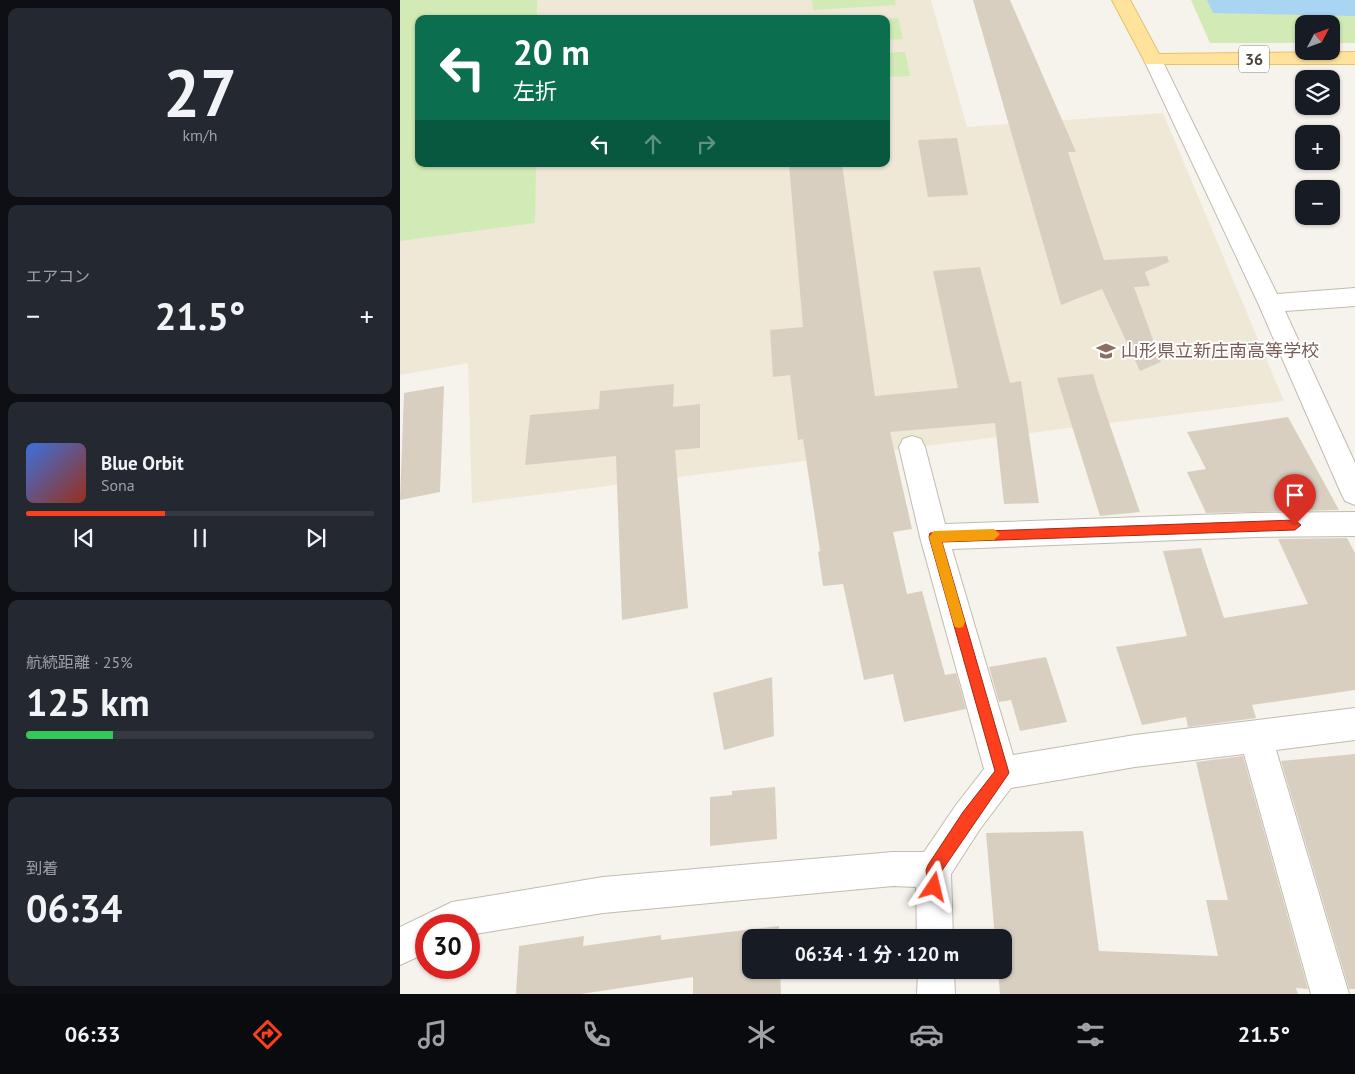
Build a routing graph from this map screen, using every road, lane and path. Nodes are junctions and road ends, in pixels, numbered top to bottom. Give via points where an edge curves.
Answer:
1 (1121, 0) edge
2 (1355, 58) edge
3 (1153, 60) junction
4 (1355, 297) edge
5 (1270, 303) junction
6 (912, 447) dead end
7 (1355, 493) edge
8 (1355, 524) edge
9 (934, 537) junction
10 (1355, 724) edge
11 (1255, 735) junction
12 (1002, 773) junction
13 (933, 870) junction
14 (480, 915) edge
15 (935, 929) edge
16 (415, 939) edge
17 (400, 947) edge
18 (936, 979) edge
19 (936, 994) edge
20 (1330, 994) edge

1 - 3 main road
2 - 3 main road, 36
3 - 5 street
4 - 5 street
5 - 7 street
6 - 9 street
8 - 9 street
9 - 12 street
10 - 11 street
11 - 12 street
11 - 20 street
12 - 13 street
13 - 14 street via 894,869 603,895
13 - 15 street
16 - 17 street
18 - 19 street

